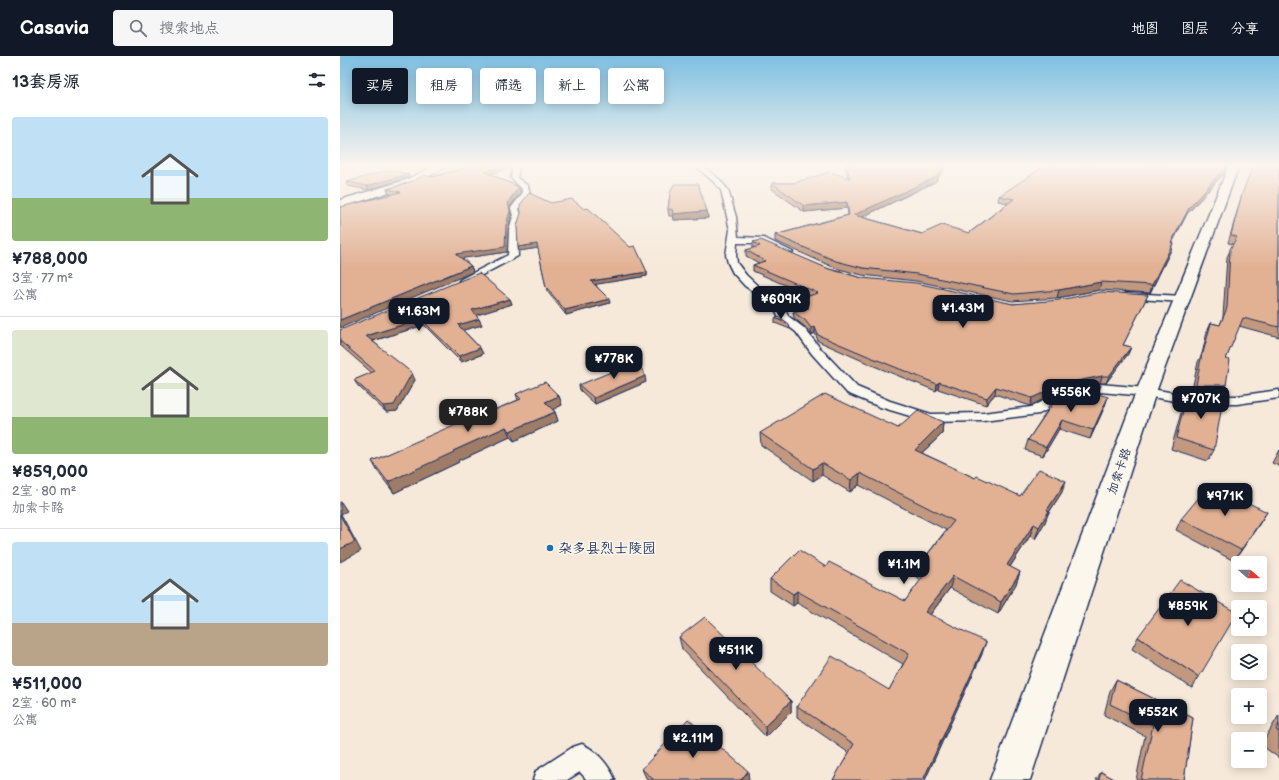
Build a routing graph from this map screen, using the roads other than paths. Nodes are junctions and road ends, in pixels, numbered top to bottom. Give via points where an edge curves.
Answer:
1 (357, 199) edge
2 (522, 199) edge
3 (727, 199) edge
4 (1221, 199) edge
5 (340, 204) edge
6 (733, 240) junction
7 (797, 256) edge
8 (453, 286) edge
9 (1114, 295) edge
10 (1183, 299) junction
11 (1146, 392) junction
12 (1279, 394) edge
13 (545, 780) edge
14 (603, 780) edge
15 (1010, 780) edge

1 - 5 main road
2 - 8 lane via 515,208 517,216 513,230 513,256
3 - 6 lane via 733,216
4 - 10 main road, 加索卡路
6 - 7 lane via 762,240
6 - 11 lane via 731,256 737,270 755,290 779,304 783,317 800,330 852,390 885,404 930,418 983,417 1034,411 1065,395 1100,388
9 - 10 lane
10 - 11 main road, 加索卡路
11 - 12 lane via 1192,400 1237,400
11 - 15 main road, 加索卡路
13 - 14 lane via 582,756

